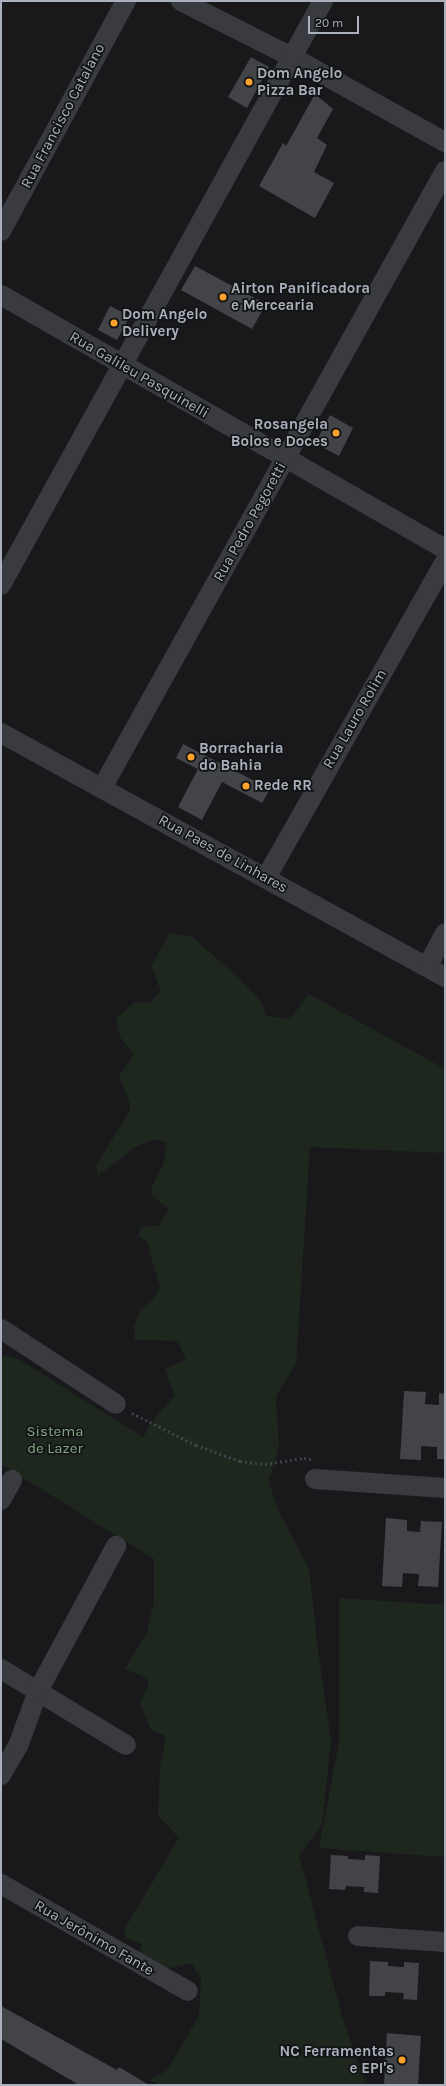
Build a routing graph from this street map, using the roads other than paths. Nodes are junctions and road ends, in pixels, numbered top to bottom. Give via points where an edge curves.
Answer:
1 (126, 1) edge
2 (181, 1) edge
3 (323, 1) edge
4 (292, 57) junction
5 (445, 142) edge
6 (445, 171) edge
7 (1, 231) edge
8 (1, 295) edge
9 (122, 365) junction
10 (285, 459) junction
11 (445, 549) edge
12 (445, 561) edge
13 (1, 585) edge
14 (1, 732) edge
15 (102, 788) junction
16 (266, 878) junction
17 (445, 934) edge
18 (427, 967) junction
19 (445, 977) edge
20 (1, 1329) edge
21 (116, 1404) road end
22 (316, 1470) road end
23 (12, 1480) dead end
24 (445, 1488) edge
25 (1, 1500) edge
26 (116, 1546) dead end
27 (1, 1669) edge
28 (38, 1691) junction
29 (126, 1745) dead end
30 (1, 1774) edge
31 (1, 1884) edge
32 (358, 1936) dead end
33 (445, 1942) edge
34 (188, 1991) dead end

1 - 7 street, Rua Francisco Catalano
2 - 4 street
3 - 4 street
4 - 5 street
4 - 9 street
6 - 10 street, Rua Pedro Pegoretti
8 - 9 street, Rua Galileu Pasquinelli
9 - 10 street, Rua Galileu Pasquinelli
9 - 13 street
10 - 11 street, Rua Galileu Pasquinelli
10 - 15 street, Rua Pedro Pegoretti
12 - 16 street, Rua Lauro Rolim
14 - 15 street, Rua Paes de Linhares
15 - 16 street, Rua Paes de Linhares
16 - 18 street, Rua Paes de Linhares
17 - 18 street
18 - 19 street, Rua Paes de Linhares
20 - 21 street
22 - 24 street
23 - 25 street
26 - 28 street
27 - 28 street
28 - 29 street
28 - 30 street via 18,1746
31 - 34 street, Rua Jerônimo Fante
32 - 33 street

